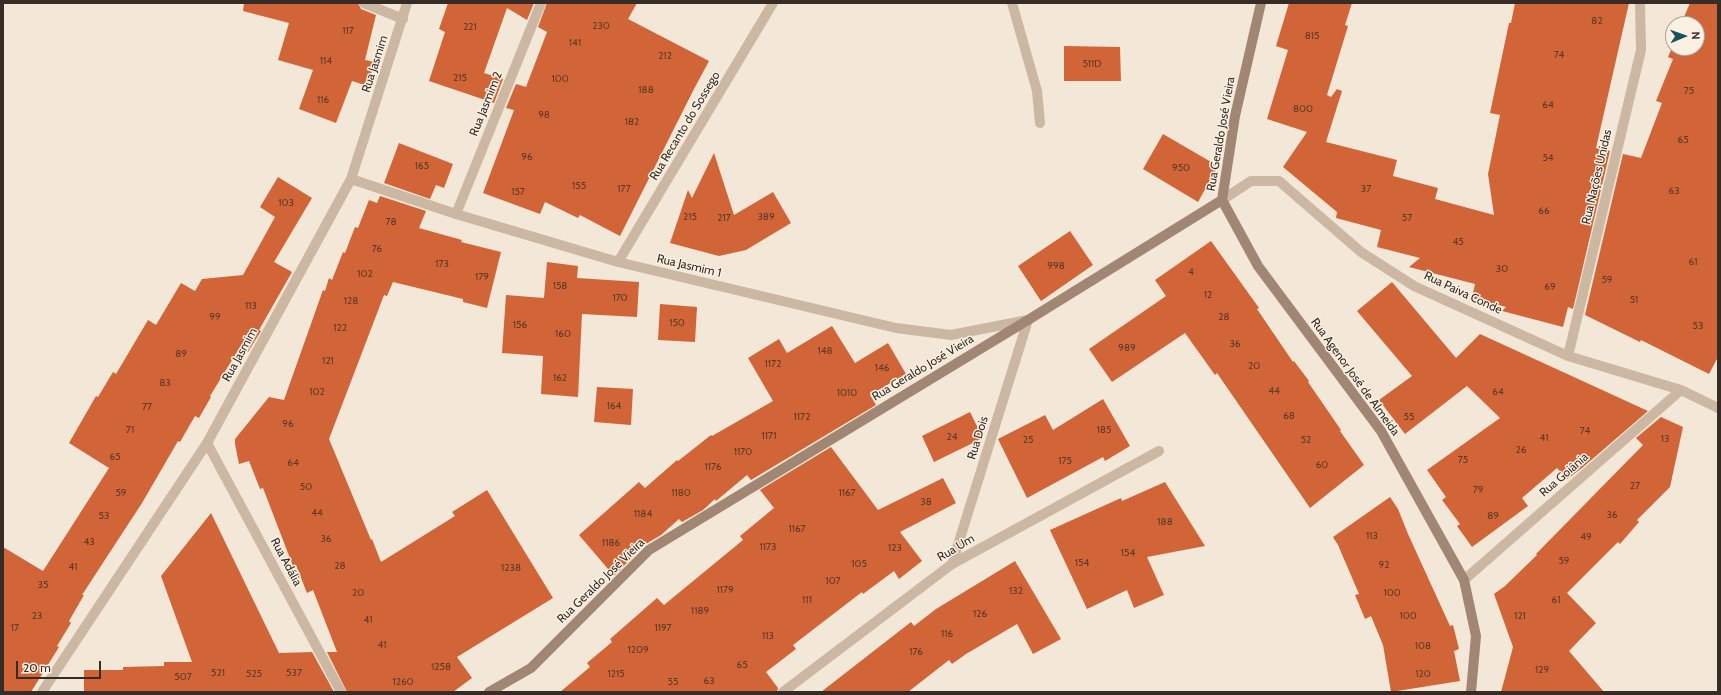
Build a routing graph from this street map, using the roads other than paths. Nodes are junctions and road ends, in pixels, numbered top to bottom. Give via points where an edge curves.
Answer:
1 (364, 3) edge
2 (407, 3) edge
3 (541, 3) edge
4 (773, 3) edge
5 (1012, 3) edge
6 (1261, 3) edge
7 (1640, 3) edge
8 (403, 19) junction
9 (1040, 123) dead end
10 (351, 179) junction
11 (1222, 200) junction
12 (456, 214) junction
13 (618, 262) junction
14 (1028, 320) junction
15 (1568, 356) junction
16 (1681, 390) junction
17 (1718, 408) edge
18 (207, 443) junction
19 (1159, 451) dead end
20 (952, 564) junction
21 (1464, 580) junction
22 (42, 692) edge
23 (341, 692) edge
24 (489, 692) edge
25 (783, 692) edge
26 (1471, 692) edge

1 - 8 street
2 - 8 street, Rua Jasmim
3 - 12 street, Rua Jasmim 2
4 - 13 street, Rua Recanto do Sossego
5 - 9 street via 1037,91
6 - 11 street, Rua Geraldo José Vieira via 1235,116
7 - 15 street, Rua Nações Unidas via 1641,50
8 - 10 street, Rua Jasmim
10 - 12 street, Rua Jasmim 1
10 - 18 street, Rua Jasmim
11 - 14 street, Rua Geraldo José Vieira
11 - 15 street, Rua Paiva Conde via 1251,181 1279,181 1361,252 1414,286
11 - 21 street, Rua Agenor José de Almeida via 1258,266 1381,431
12 - 13 street, Rua Jasmim 1
13 - 14 street, Rua Jasmim 1 via 896,328 951,335
14 - 20 street, Rua Dois
14 - 24 street, Rua Geraldo José Vieira via 649,550 531,668
15 - 16 street, Rua Paiva Conde
16 - 17 street, Rua Paiva Conde
16 - 21 street, Rua Goiânia
18 - 22 street, Rua Jasmim
18 - 23 street, Rua Adália
19 - 20 street, Rua Um
20 - 25 street, Rua Um
21 - 26 street, Rua Agenor José de Almeida via 1476,636

